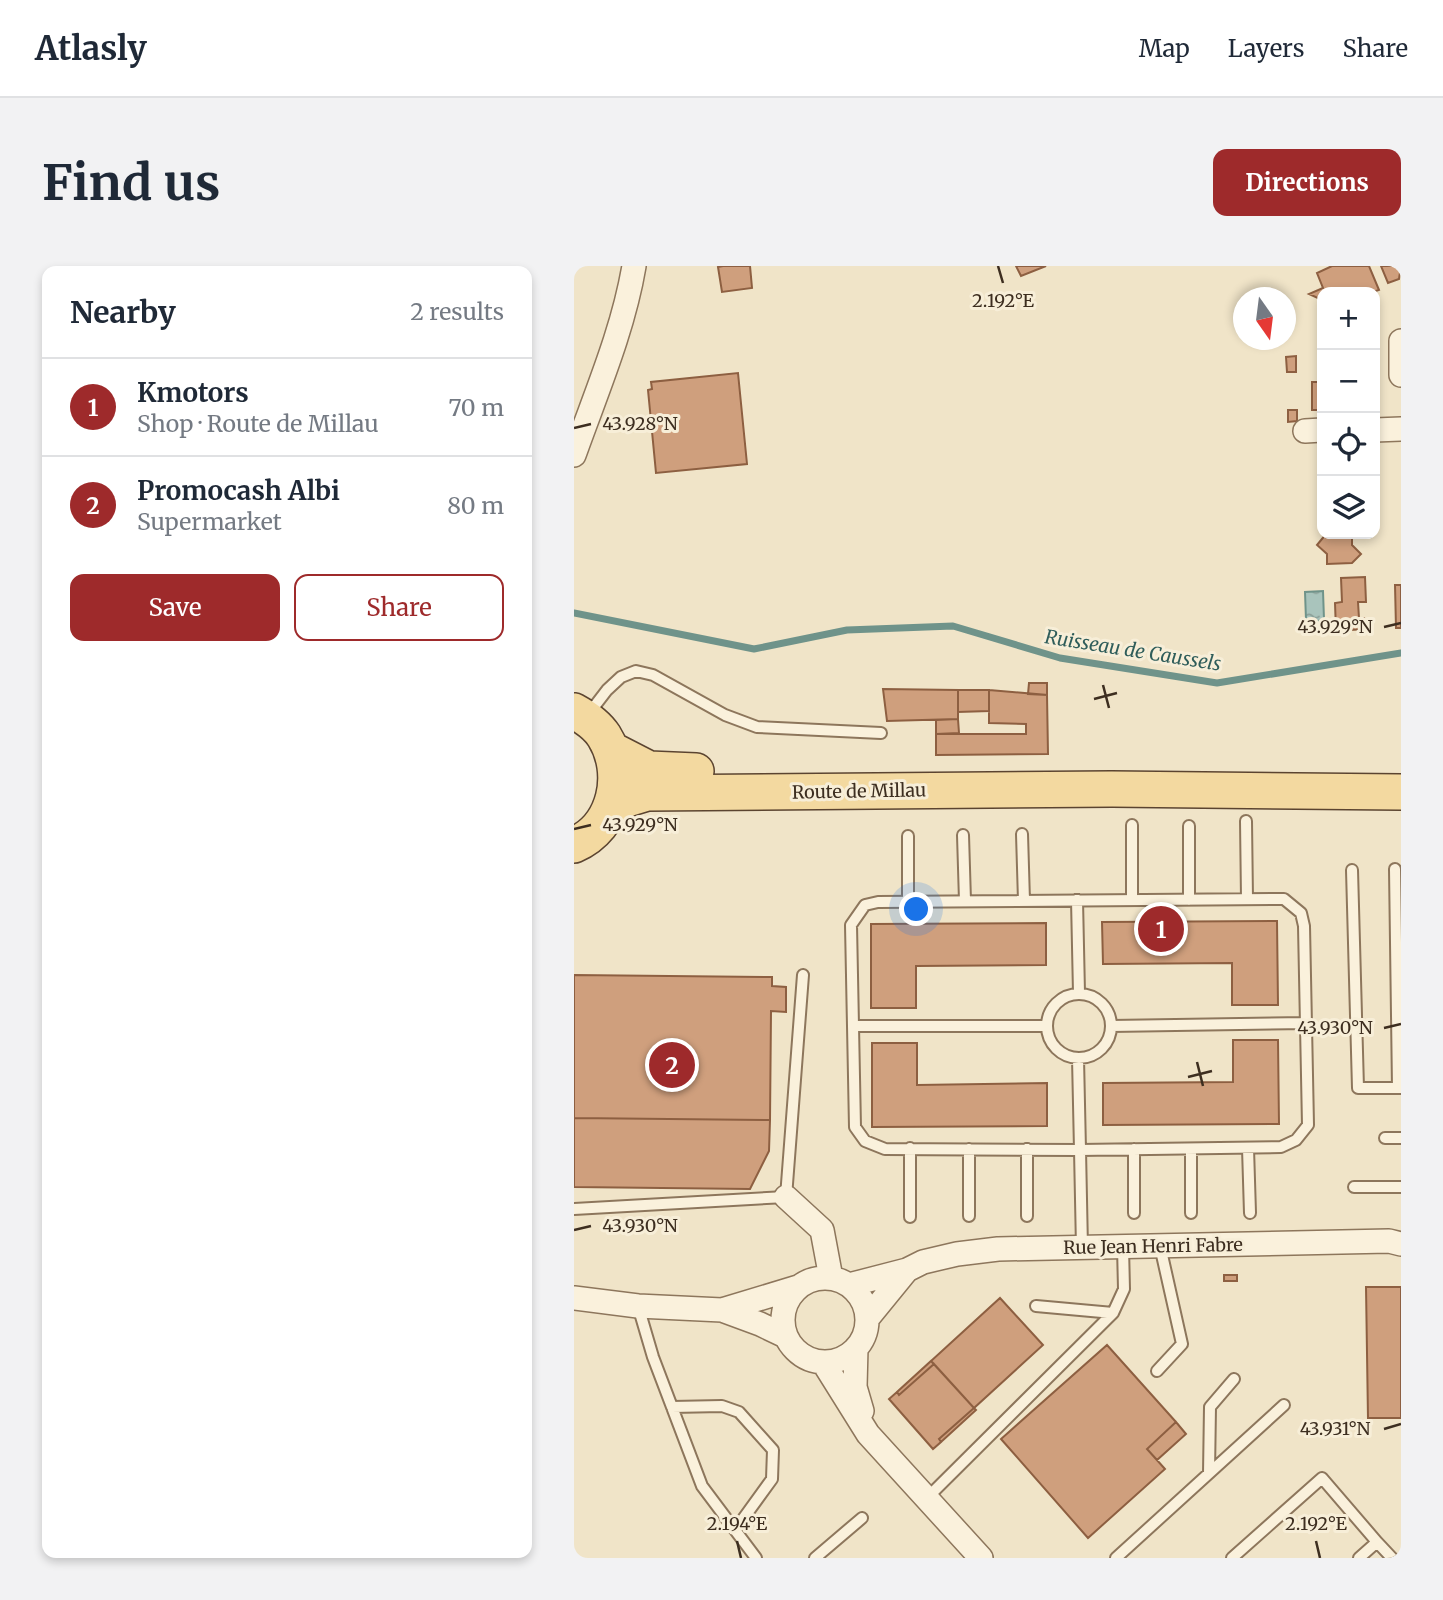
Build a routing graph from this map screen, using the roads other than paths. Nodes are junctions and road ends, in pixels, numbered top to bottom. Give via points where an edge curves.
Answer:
1 (634, 266) edge
2 (1401, 341) edge
3 (1401, 375) edge
4 (1401, 429) edge
5 (1380, 430) edge
6 (574, 455) edge
7 (580, 714) edge
8 (881, 733) dead end
9 (611, 750) junction
10 (1112, 789) junction
11 (1401, 792) edge
12 (609, 811) junction
13 (1246, 821) dead end
14 (1132, 825) dead end
15 (1189, 826) dead end
16 (1022, 834) dead end
17 (963, 835) dead end
18 (908, 836) dead end
19 (574, 845) edge
20 (1395, 869) dead end
21 (1352, 870) dead end
22 (1247, 899) junction
23 (1132, 900) junction
24 (1189, 900) junction
25 (965, 901) junction
26 (1024, 901) junction
27 (1077, 901) junction
28 (908, 902) junction
29 (803, 975) dead end
30 (1079, 993) junction
31 (1306, 1023) junction
32 (853, 1026) junction
33 (1046, 1026) junction
34 (1111, 1026) junction
35 (1078, 1058) junction
36 (1399, 1088) edge
37 (1385, 1138) dead end
38 (1401, 1138) edge
39 (910, 1148) junction
40 (1248, 1148) junction
41 (968, 1149) junction
42 (1027, 1149) junction
43 (1135, 1149) junction
44 (1191, 1149) junction
45 (1080, 1150) junction
46 (1354, 1187) dead end
47 (1401, 1187) edge
48 (786, 1197) junction
49 (574, 1209) edge
50 (1134, 1213) dead end
51 (1191, 1213) dead end
52 (1250, 1213) dead end
53 (969, 1216) dead end
54 (1027, 1216) dead end
55 (911, 1217) dead end
56 (1401, 1244) edge
57 (1160, 1246) junction
58 (1123, 1247) junction
59 (1082, 1248) junction
60 (907, 1270) junction
61 (840, 1282) junction
62 (798, 1287) junction
63 (574, 1298) edge
64 (1035, 1306) dead end
65 (638, 1307) junction
66 (722, 1310) junction
67 (1114, 1313) junction
68 (867, 1318) junction
69 (785, 1336) junction
70 (856, 1348) junction
71 (822, 1362) junction
72 (1157, 1371) dead end
73 (1234, 1379) dead end
74 (1284, 1405) dead end
75 (672, 1407) junction
76 (868, 1434) junction
77 (1209, 1473) junction
78 (927, 1498) junction
79 (862, 1518) dead end
80 (735, 1530) junction
81 (1377, 1542) junction
82 (1239, 1556) edge
83 (756, 1558) edge
84 (815, 1558) edge
85 (981, 1558) edge
86 (1116, 1558) edge
87 (1359, 1558) edge
88 (1392, 1558) edge

1 - 6 street via 621,326
2 - 3 street
4 - 5 street
7 - 8 lane via 621,677 636,671 653,675 724,715 757,726
7 - 9 main road via 602,733
9 - 10 main road, Route de Millau via 649,769
9 - 12 main road via 617,770
10 - 11 main road, Route de Millau
10 - 12 main road, Route de Millau via 647,793
12 - 19 main road via 597,828
13 - 22 lane
14 - 23 lane
15 - 24 lane
16 - 26 lane
17 - 25 lane
18 - 28 lane
20 - 36 lane
21 - 36 lane via 1358,1088
22 - 24 lane
22 - 31 lane via 1284,899 1301,913
23 - 24 lane
23 - 27 lane
25 - 26 lane
25 - 28 lane
26 - 27 lane
27 - 30 lane
28 - 32 lane via 866,905 851,925
29 - 48 lane
30 - 33 lane via 1056,1004
30 - 34 lane via 1095,998 1107,1010
31 - 34 lane
31 - 40 lane via 1308,1125 1297,1140 1281,1147
32 - 33 lane
32 - 39 lane via 855,1127 865,1141 885,1149
33 - 35 lane via 1050,1042 1062,1054
34 - 35 lane via 1107,1042 1095,1054
35 - 45 lane
37 - 38 lane
39 - 41 lane
39 - 55 lane
40 - 44 lane
40 - 52 lane
41 - 42 lane
41 - 53 lane
42 - 45 lane
42 - 54 lane
43 - 44 lane
43 - 45 lane
43 - 50 lane
44 - 51 lane
45 - 59 lane
46 - 47 lane
48 - 49 lane
48 - 61 street via 822,1230
56 - 57 street, Rue Jean Henri Fabre
57 - 58 street, Rue Jean Henri Fabre
57 - 72 lane via 1182,1344
58 - 59 street, Rue Jean Henri Fabre
58 - 67 lane via 1124,1289
59 - 60 street, Rue Jean Henri Fabre via 957,1254
60 - 61 street, Rue Jean Henri Fabre
60 - 68 street
61 - 62 street via 819,1278
61 - 68 street via 860,1296
62 - 66 street
62 - 69 street via 783,1310
63 - 65 street
64 - 67 lane
65 - 66 street
65 - 75 lane
66 - 69 street
67 - 78 lane
68 - 70 street
69 - 71 street via 803,1356
70 - 71 street via 842,1359
70 - 76 street via 855,1387
71 - 76 street
73 - 77 lane via 1210,1407
74 - 77 lane
75 - 80 lane via 702,1486
75 - 80 lane via 722,1406 739,1412 773,1450 772,1479
76 - 78 street
77 - 86 lane
78 - 85 street
79 - 84 lane
80 - 83 lane
81 - 82 lane via 1322,1478
81 - 87 lane
81 - 88 lane

